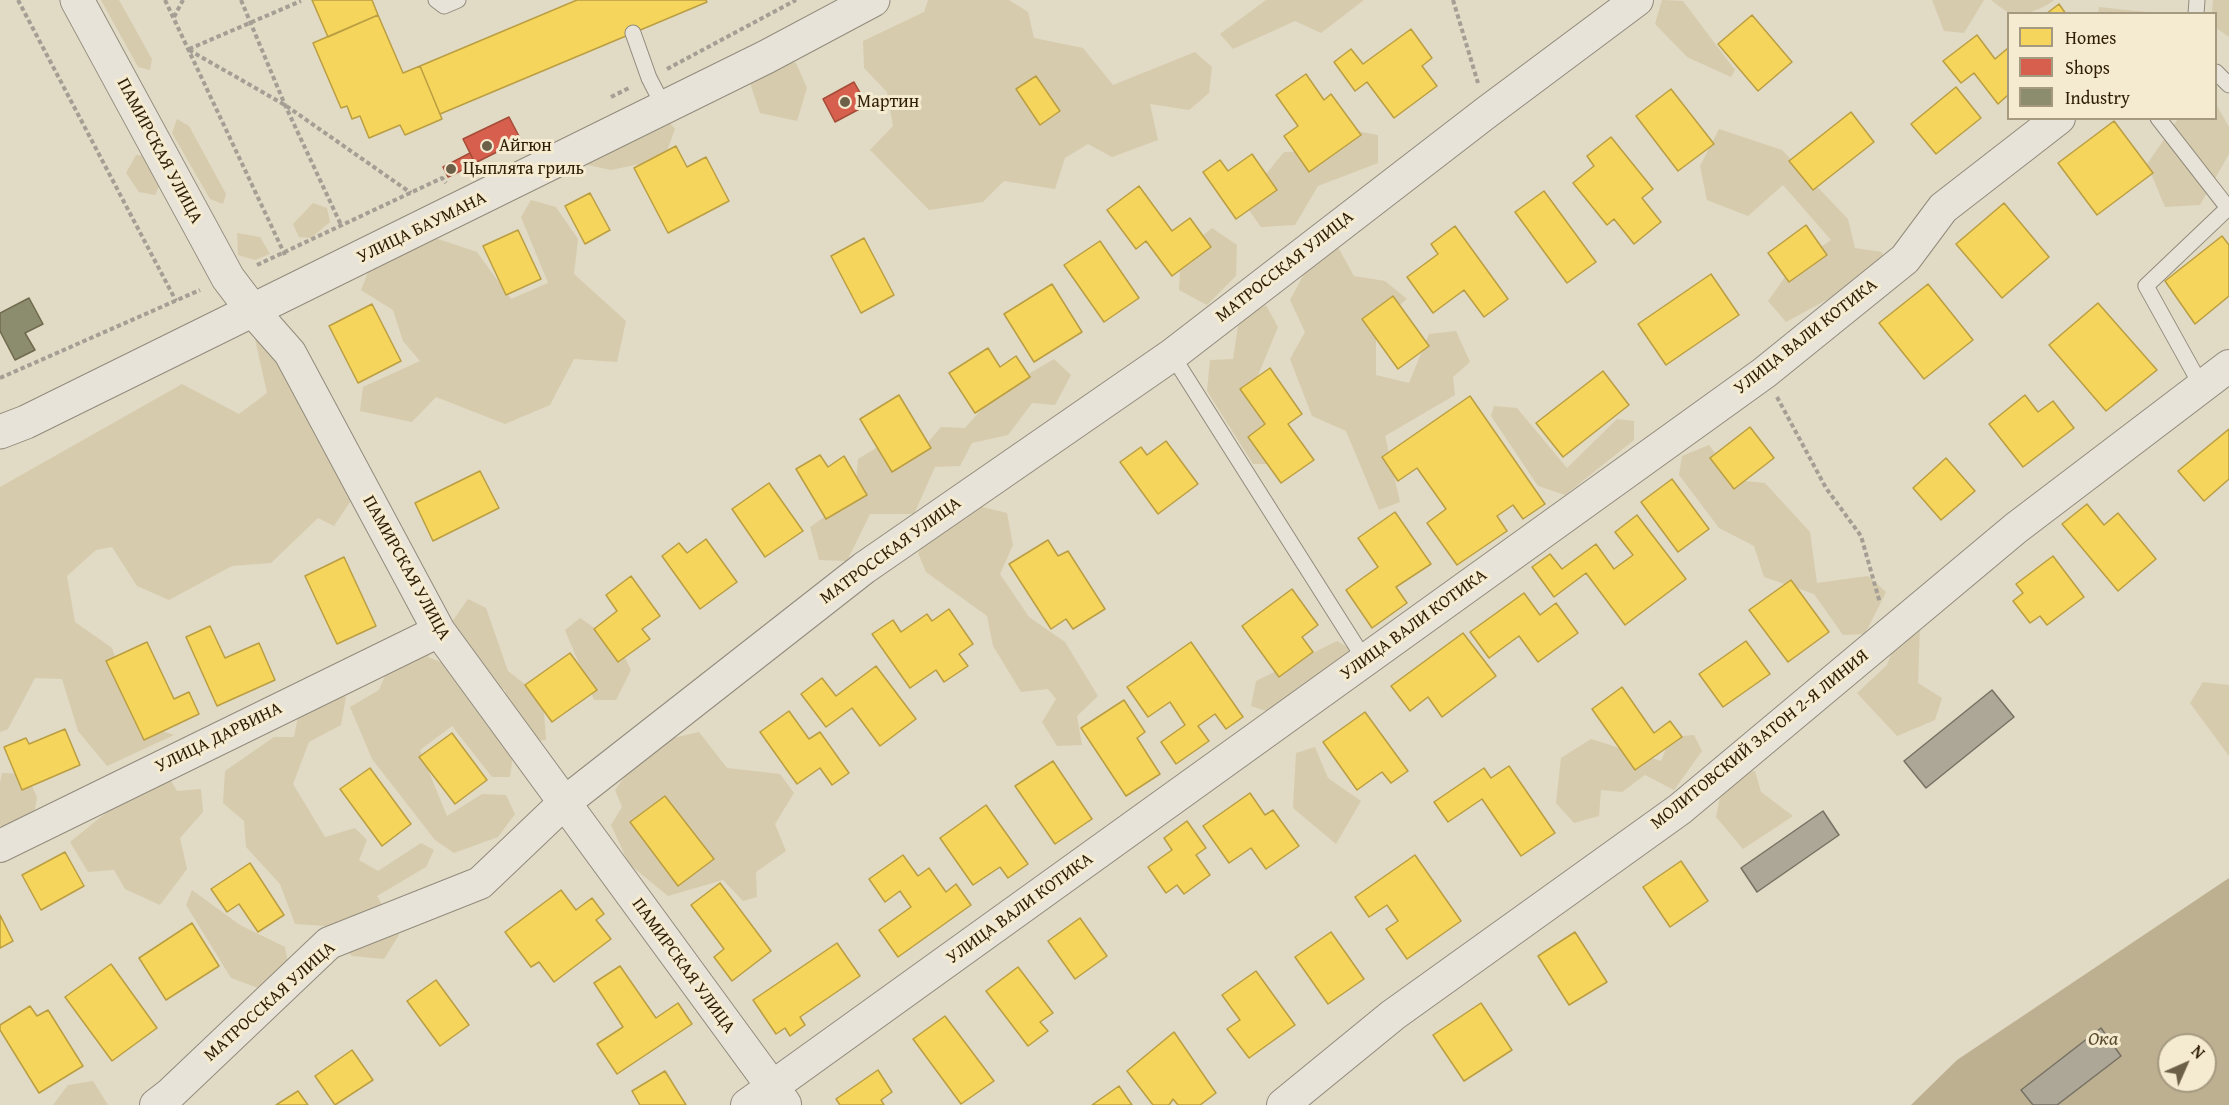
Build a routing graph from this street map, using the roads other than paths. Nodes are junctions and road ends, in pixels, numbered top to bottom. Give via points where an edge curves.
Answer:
1 (77, 0) edge
2 (436, 0) edge
3 (458, 0) edge
4 (873, 0) edge
5 (1637, 0) edge
6 (633, 33) dead end
7 (2217, 73) edge
8 (2229, 85) edge
9 (664, 107) junction
10 (2055, 120) edge
11 (2160, 120) edge
12 (253, 310) junction
13 (1172, 355) junction
14 (2229, 366) edge
15 (2202, 387) junction
16 (0, 432) edge
17 (439, 631) junction
18 (1365, 660) junction
19 (564, 803) junction
20 (0, 846) edge
21 (768, 1099) edge
22 (156, 1105) edge
23 (1283, 1105) edge

1 - 12 street, ПАМИРСКАЯ УЛИЦА via 228,278
2 - 3 lane via 444,6
4 - 9 street, УЛИЦА БАУМАНА
5 - 13 street, МАТРОССКАЯ УЛИЦА
6 - 9 lane
7 - 8 lane
9 - 12 street, УЛИЦА БАУМАНА
10 - 18 street, УЛИЦА ВАЛИ КОТИКА via 1943,208 1905,258 1764,373
11 - 15 lane via 2228,208 2146,286
12 - 16 street, УЛИЦА БАУМАНА
12 - 17 street, ПАМИРСКАЯ УЛИЦА via 290,353
13 - 18 lane
13 - 19 street, МАТРОССКАЯ УЛИЦА via 864,568
14 - 15 street, МОЛИТОВСКИЙ ЗАТОН 2-Я ЛИНИЯ
15 - 23 street, МОЛИТОВСКИЙ ЗАТОН 2-Я ЛИНИЯ via 2016,528 1680,809 1393,1015
17 - 19 street, ПАМИРСКАЯ УЛИЦА
17 - 20 street, УЛИЦА ДАРВИНА
18 - 21 street, УЛИЦА ВАЛИ КОТИКА
19 - 21 street, ПАМИРСКАЯ УЛИЦА
19 - 22 street, МАТРОССКАЯ УЛИЦА via 480,883 329,943

